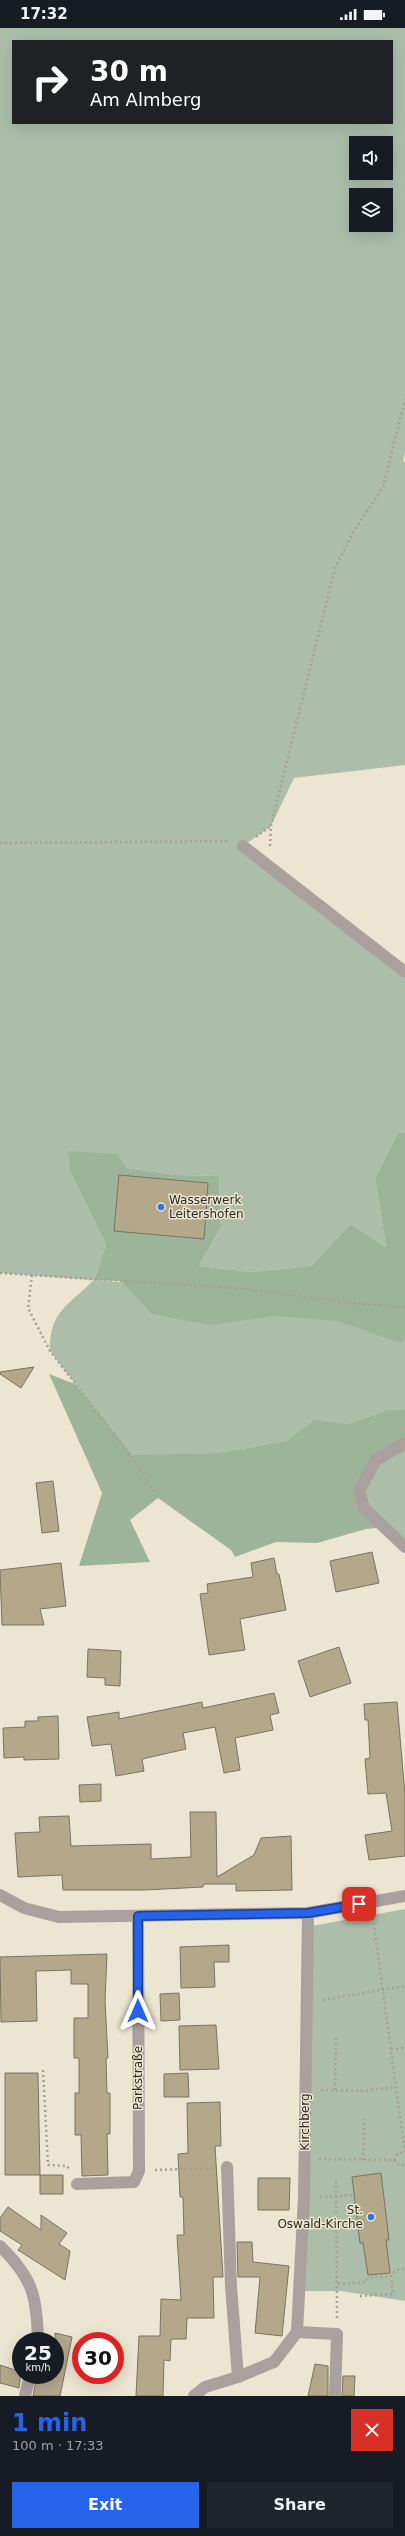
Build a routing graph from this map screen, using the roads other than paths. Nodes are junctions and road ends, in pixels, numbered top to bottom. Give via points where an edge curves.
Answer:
1 (243, 846) road end
2 (405, 972) edge
3 (405, 1443) edge
4 (405, 1547) edge
5 (0, 1895) edge
6 (405, 1896) edge
7 (308, 1913) junction
8 (138, 1916) junction
9 (227, 2167) road end
10 (77, 2184) road end
11 (0, 2246) edge
12 (38, 2332) edge
13 (297, 2332) junction
14 (238, 2377) junction
15 (27, 2384) edge
16 (24, 2396) edge
17 (194, 2396) edge
18 (335, 2396) edge

1 - 2 street
3 - 4 street via 376,1460 359,1491 364,1508
5 - 8 street via 24,1908 59,1917
6 - 7 street
7 - 8 street
7 - 13 street, Kirchberg via 305,2159
8 - 10 street, Parkstraße via 139,2171 134,2182
9 - 14 street via 231,2286
11 - 12 street via 26,2274 33,2292
13 - 14 street via 274,2362
13 - 18 street via 337,2334
14 - 17 street via 206,2386
15 - 16 street

